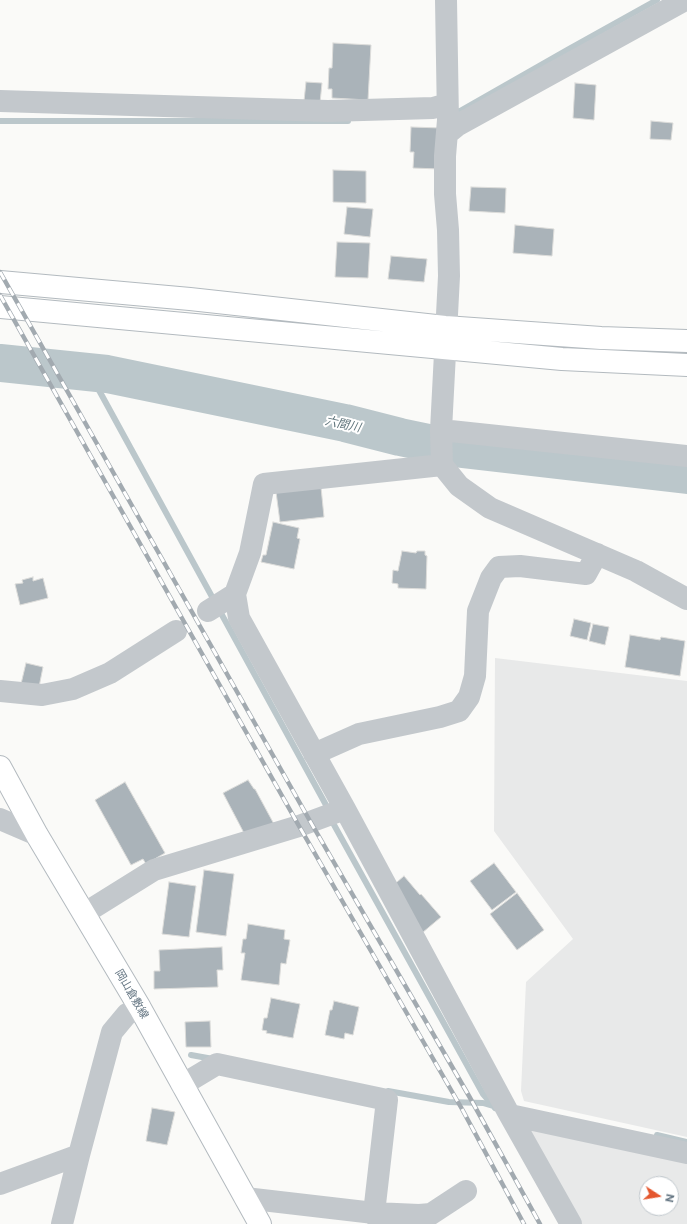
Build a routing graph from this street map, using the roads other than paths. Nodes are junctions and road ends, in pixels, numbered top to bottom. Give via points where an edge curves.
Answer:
1 (446, 0) edge
2 (685, 0) edge
3 (0, 101) edge
4 (447, 117) junction
5 (0, 282) edge
6 (0, 308) edge
7 (446, 327) junction
8 (687, 341) edge
9 (444, 349) junction
10 (687, 365) edge
11 (441, 446) junction
12 (687, 456) edge
13 (597, 554) junction
14 (687, 599) edge
15 (176, 631) dead end
16 (0, 692) edge
17 (314, 754) junction
18 (0, 767) edge
19 (334, 813) junction
20 (0, 819) edge
21 (38, 834) junction
22 (85, 913) junction
23 (140, 1008) junction
24 (182, 1085) junction
25 (507, 1110) junction
26 (687, 1153) edge
27 (79, 1155) junction
28 (0, 1184) edge
29 (466, 1191) dead end
30 (245, 1198) junction
31 (377, 1219) edge
32 (62, 1224) edge
33 (260, 1224) edge
34 (571, 1224) edge

1 - 4 street
2 - 4 street via 458,125
3 - 4 street via 328,111 433,108
4 - 7 street via 445,186 449,276
5 - 7 street via 190,299
6 - 9 street
7 - 8 street
7 - 9 street
9 - 10 street
9 - 11 street
11 - 12 street
11 - 13 street via 459,486 490,508
11 - 17 street via 264,484 250,553 219,604 239,618
13 - 14 street via 636,571
13 - 17 street via 586,574 520,566 500,567 491,578 478,611 475,676 469,697 459,711 359,734
15 - 16 street via 110,673 73,688 42,695
17 - 19 street
18 - 21 street, 岡山倉敷線
19 - 22 street via 154,870
19 - 25 street
20 - 21 street
21 - 22 street, 岡山倉敷線
22 - 23 street, 岡山倉敷線
23 - 24 street, 岡山倉敷線
23 - 27 street via 127,1014 112,1032
24 - 30 street, 岡山倉敷線
24 - 31 street via 217,1064 387,1100
25 - 26 street
25 - 34 street
27 - 28 street
27 - 32 street
29 - 31 street via 431,1214
30 - 31 street
30 - 33 street, 岡山倉敷線

